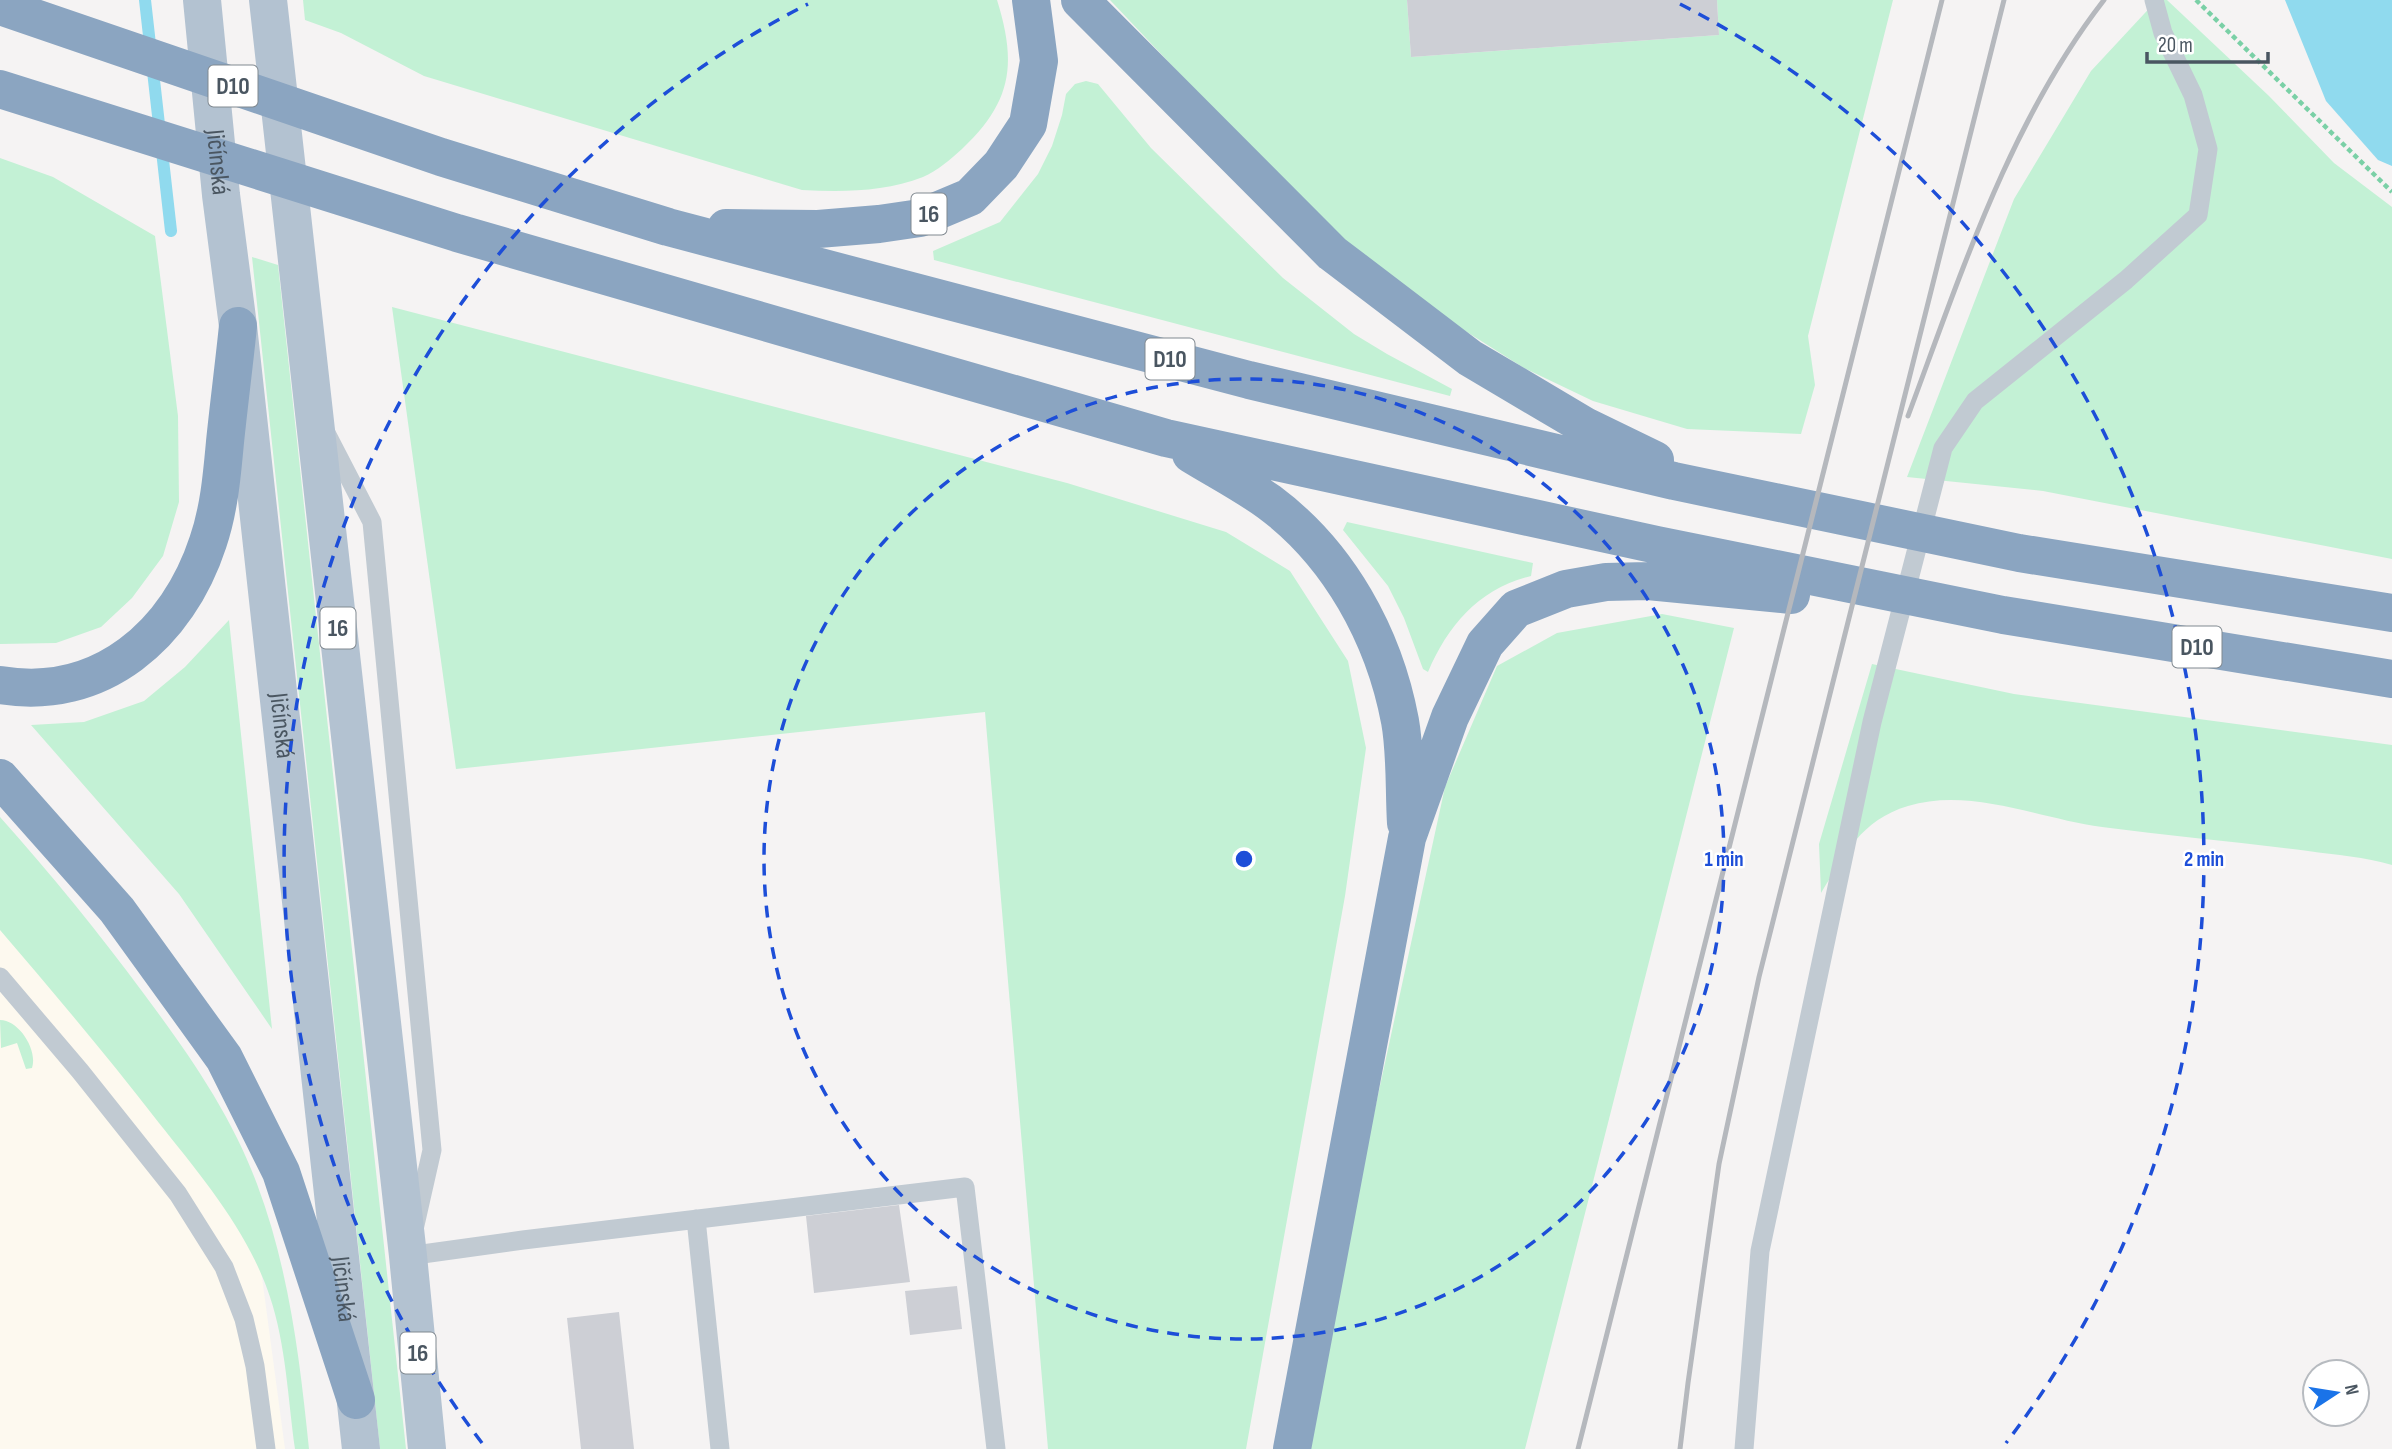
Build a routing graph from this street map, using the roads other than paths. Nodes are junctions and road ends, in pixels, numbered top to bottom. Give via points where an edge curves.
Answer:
1 (202, 0) edge
2 (268, 0) edge
3 (1031, 0) edge
4 (1080, 0) edge
5 (2154, 0) edge
6 (13, 11) edge
7 (0, 87) edge
8 (668, 227) junction
9 (238, 326) junction
10 (1166, 438) junction
11 (1675, 475) junction
12 (1653, 563) junction
13 (2392, 613) edge
14 (2392, 679) edge
15 (0, 685) edge
16 (0, 778) edge
17 (1407, 838) junction
18 (0, 976) edge
19 (696, 1219) junction
20 (408, 1256) junction
21 (356, 1400) junction
22 (266, 1449) edge
23 (361, 1449) edge
24 (427, 1449) edge
25 (720, 1449) edge
26 (996, 1449) edge
27 (1292, 1449) edge
28 (1744, 1449) edge

1 - 9 main road, Jičínská
2 - 20 main road, 16
3 - 8 highway, 16 via 1039,61 1028,124 1001,165 970,197 920,218 879,224 818,229
4 - 11 highway via 1332,253 1470,358
5 - 28 lane via 2163,33 2193,94 2208,149 2198,215 2126,280 1975,401 1942,449 1872,722 1760,1251
6 - 8 highway, D10 via 442,157
7 - 10 highway, D10 via 457,233
8 - 11 highway, D10 via 1249,380
9 - 15 highway via 220,487 208,542 172,613 152,638 104,671 59,686
9 - 21 main road, Jičínská
10 - 12 highway, D10
10 - 17 highway via 1269,502 1320,548 1359,604 1383,661 1400,722
11 - 13 highway, D10 via 1780,503 2019,553
12 - 14 highway, D10
12 - 17 highway via 1516,609 1485,644 1473,668
16 - 21 highway via 117,910 224,1058 281,1172
17 - 27 highway
18 - 22 lane via 170,1185 224,1267 244,1319 255,1366
19 - 20 lane
19 - 25 lane
19 - 26 lane via 965,1187
20 - 24 main road, 16
21 - 23 main road, Jičínská

